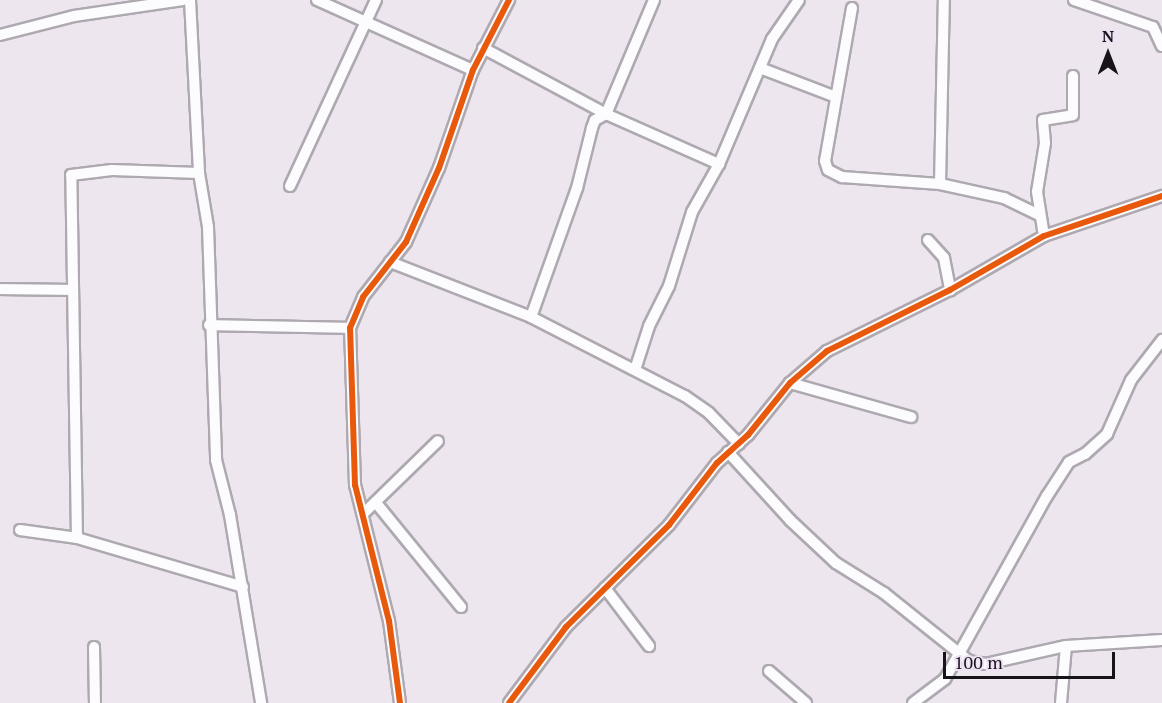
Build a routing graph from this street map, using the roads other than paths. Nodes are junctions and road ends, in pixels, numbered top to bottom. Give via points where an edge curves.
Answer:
1 (183, 0) edge
2 (190, 0) edge
3 (317, 0) edge
4 (376, 0) edge
5 (509, 0) edge
6 (654, 0) edge
7 (799, 0) edge
8 (944, 0) edge
9 (1074, 0) edge
10 (852, 8) dead end
11 (366, 22) junction
12 (0, 35) edge
13 (1162, 46) edge
14 (483, 48) junction
15 (760, 68) junction
16 (473, 70) junction
17 (1072, 76) dead end
18 (837, 97) junction
19 (606, 114) junction
20 (719, 164) junction
21 (199, 173) junction
22 (940, 184) junction
23 (290, 186) dead end
24 (1162, 196) edge
25 (1039, 215) junction
26 (1044, 236) junction
27 (928, 240) dead end
28 (390, 262) junction
29 (0, 289) edge
30 (70, 290) junction
31 (950, 290) junction
32 (531, 317) junction
33 (209, 325) junction
34 (350, 327) junction
35 (1162, 340) edge
36 (635, 370) junction
37 (790, 383) junction
38 (910, 417) dead end
39 (438, 441) dead end
40 (739, 444) junction
41 (729, 452) junction
42 (377, 504) junction
43 (364, 513) junction
44 (20, 530) dead end
45 (77, 538) junction
46 (243, 587) junction
47 (605, 588) junction
48 (461, 607) dead end
49 (1162, 640) edge
50 (649, 646) dead end
51 (1066, 646) junction
52 (94, 647) dead end
53 (958, 650) junction
54 (769, 671) dead end
55 (95, 703) edge
56 (261, 703) edge
57 (400, 703) edge
58 (509, 703) edge
59 (806, 703) edge
60 (913, 703) edge
61 (1061, 703) edge

1 - 12 street via 74,16
2 - 21 street
3 - 11 street
4 - 11 street
5 - 14 street
6 - 19 street
7 - 15 street via 772,39
8 - 22 street
9 - 13 street via 1153,27
10 - 18 street
11 - 16 street
11 - 23 street
14 - 16 street
14 - 19 street
15 - 18 street
15 - 20 street
16 - 28 street via 439,168 406,242
17 - 25 street via 1073,115 1043,120
18 - 22 street via 825,161 828,170 842,177
19 - 20 street
19 - 32 street via 595,120 591,128 580,177
20 - 36 street via 692,212 669,286 649,326
21 - 30 street via 112,170 71,175
21 - 33 street via 208,227
22 - 25 street via 1004,198
24 - 26 street
25 - 26 street
26 - 31 street
27 - 31 street via 944,258
28 - 32 street
28 - 34 street via 363,297
29 - 30 street
30 - 45 street
31 - 37 street via 827,351
32 - 36 street via 589,351
33 - 34 street
33 - 46 street via 216,460
34 - 43 street via 352,457
35 - 53 street via 1131,380 1107,434 1086,454 1069,462 978,623
36 - 40 street via 709,413
37 - 38 street
37 - 40 street
39 - 42 street
40 - 41 street
41 - 47 street via 669,525
41 - 53 street via 790,520 836,563 884,593
42 - 43 street
42 - 48 street
43 - 57 street via 389,621
44 - 45 street
45 - 46 street
46 - 56 street
47 - 50 street
47 - 58 street via 543,653
49 - 51 street
51 - 53 street via 986,664 969,661
51 - 61 street
52 - 55 street
53 - 60 street via 945,679
54 - 59 street

